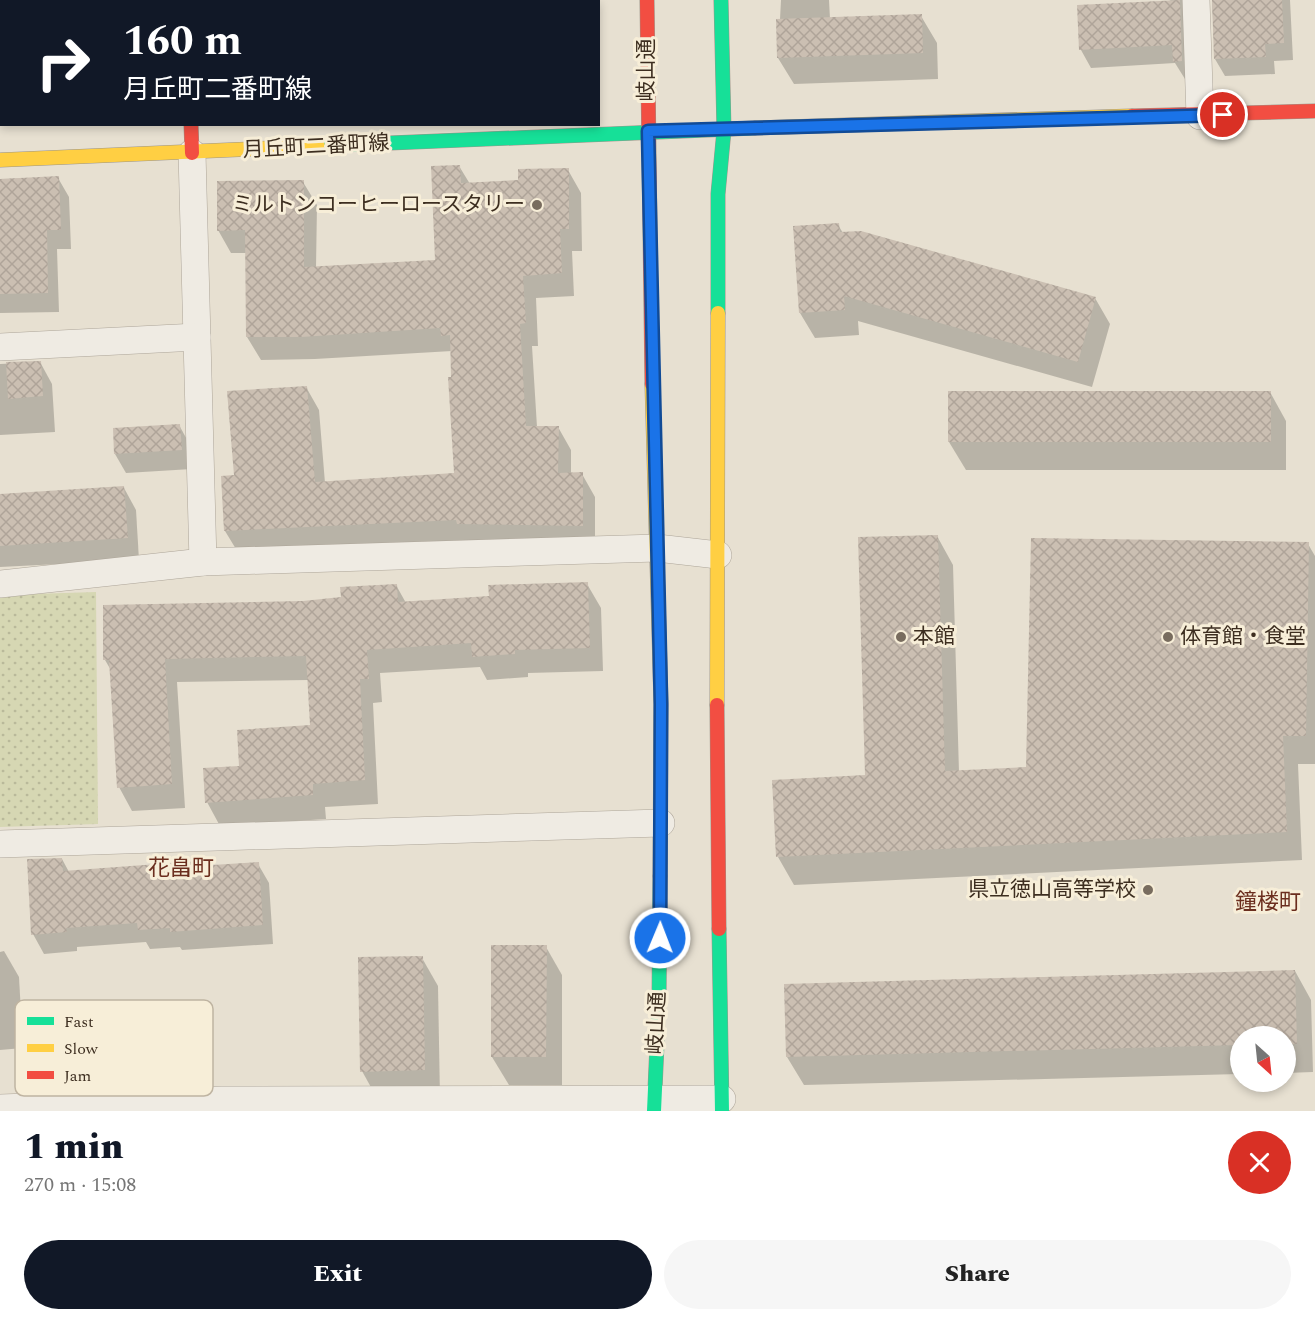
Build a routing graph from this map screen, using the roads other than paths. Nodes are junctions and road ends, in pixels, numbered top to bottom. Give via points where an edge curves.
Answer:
1 (647, 0) edge
2 (721, 0) edge
3 (1196, 0) edge
4 (1315, 111) edge
5 (1200, 116) junction
6 (191, 126) edge
7 (724, 130) junction
8 (648, 131) junction
9 (192, 153) junction
10 (0, 160) edge
11 (197, 337) junction
12 (0, 347) edge
13 (657, 548) junction
14 (718, 555) junction
15 (202, 562) junction
16 (0, 584) edge
17 (661, 823) junction
18 (0, 844) edge
19 (222, 1105) edge
20 (722, 1105) edge
21 (654, 1106) edge
22 (0, 1108) edge

1 - 8 street, 岐山通
2 - 7 street
3 - 5 street
4 - 5 street, 月丘町二番町線
5 - 7 street, 月丘町二番町線
6 - 9 street
7 - 8 street, 月丘町二番町線
7 - 14 street via 718,194
8 - 9 street, 月丘町二番町線
8 - 13 street, 岐山通
9 - 10 street, 月丘町二番町線
9 - 11 street
11 - 12 street
11 - 15 street
13 - 14 street
13 - 15 street
13 - 17 street, 岐山通
14 - 20 street
15 - 16 street
17 - 18 street
17 - 21 street, 岐山通
19 - 21 street
19 - 22 street
20 - 21 street

